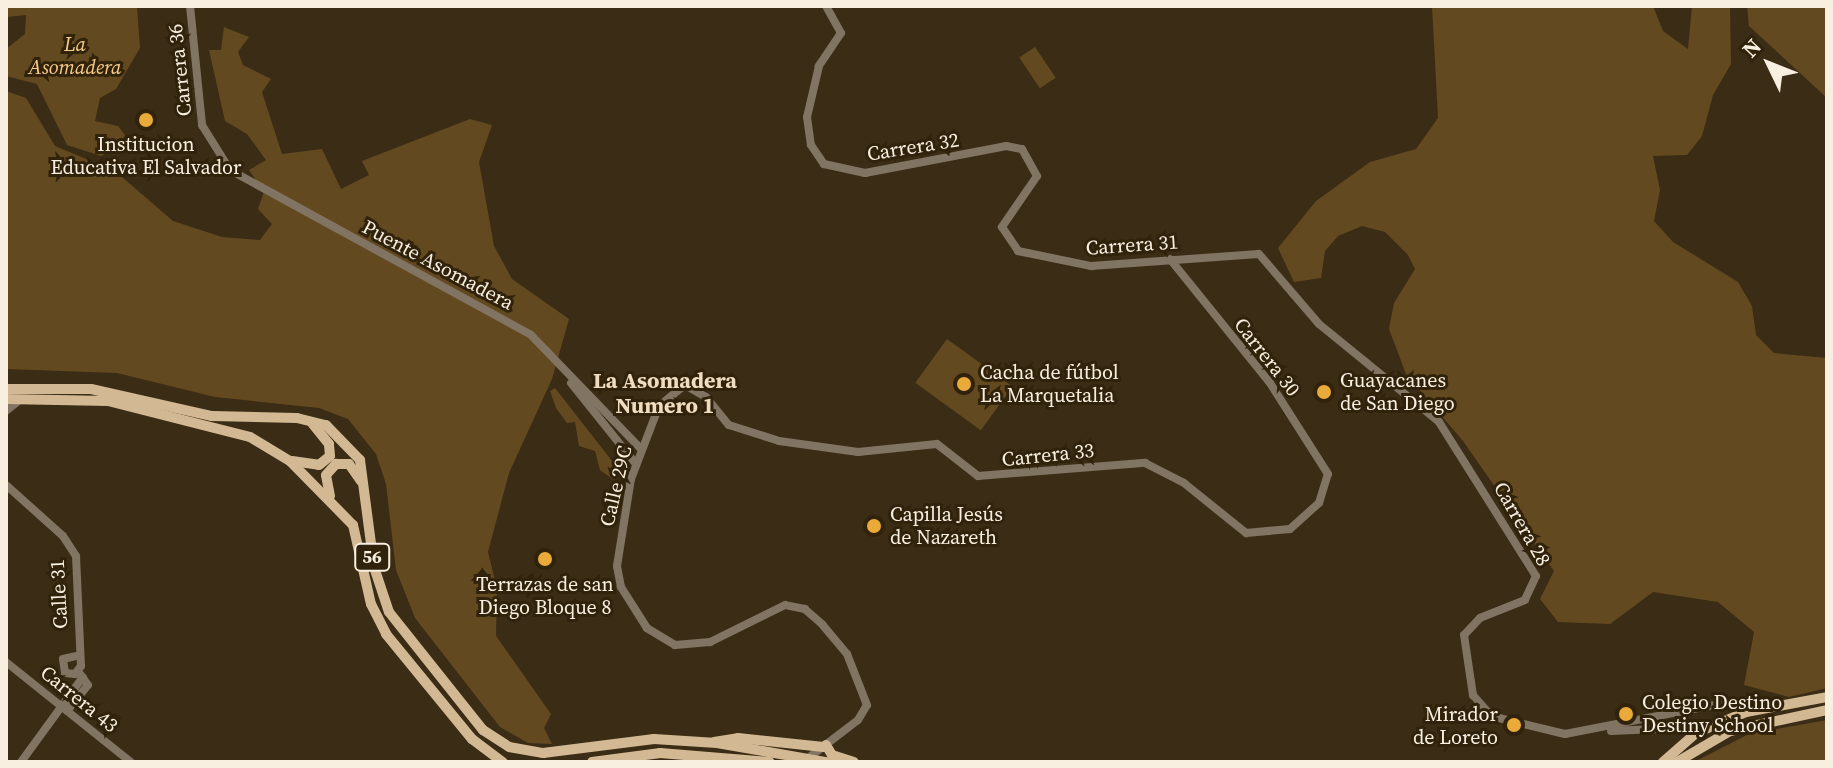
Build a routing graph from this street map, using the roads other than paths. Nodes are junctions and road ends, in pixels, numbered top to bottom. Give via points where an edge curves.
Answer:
1 (190, 6) edge
2 (826, 6) edge
3 (313, 217) joint
4 (1002, 227) joint
5 (1170, 259) junction
6 (1275, 268) joint
7 (563, 369) junction
8 (6, 389) edge
9 (706, 397) joint
10 (6, 399) edge
11 (21, 399) junction
12 (6, 411) edge
13 (310, 421) junction
14 (640, 448) junction
15 (290, 461) junction
16 (635, 463) junction
17 (6, 485) edge
18 (363, 487) junction
19 (332, 499) junction
20 (1256, 536) joint
21 (73, 655) junction
22 (6, 662) edge
23 (80, 678) junction
24 (1827, 698) edge
25 (1791, 705) junction
26 (65, 709) junction
27 (1827, 710) edge
28 (1748, 725) junction
29 (1633, 728) junction
30 (715, 742) junction
31 (825, 746) junction
32 (21, 762) edge
33 (131, 762) edge
34 (503, 762) edge
35 (592, 762) edge
36 (770, 762) edge
37 (804, 762) edge
38 (826, 762) edge
39 (852, 762) edge
40 (1663, 762) edge
41 (1677, 762) edge

1 - 3 street, Carrera 36 via 201,116 215,151 239,177
2 - 4 street, Carrera 32 via 841,33 819,66 807,117 811,145 824,164 865,173 1006,146 1033,160 1034,188
3 - 7 street, Puente Asomadera via 440,282 545,347
4 - 5 street, Carrera 31 via 1018,251 1066,264
5 - 6 street, Carrera 31 via 1251,251
5 - 20 street, Carrera 30 via 1270,383 1329,482 1298,525
6 - 29 street, Carrera 28 via 1319,324 1439,422 1533,568 1532,594 1474,621 1464,635 1469,681 1482,708 1499,720 1545,732
7 - 14 street
7 - 16 street via 593,418
8 - 13 main road, 56 via 91,389 212,416
9 - 14 street, Calle 29C via 685,385 675,390 650,420
9 - 20 street, Carrera 33 via 729,425 779,441 858,452 937,444 978,476 1145,463
10 - 11 main road, 56
11 - 12 street
11 - 15 main road, 56 via 108,401 250,437
13 - 15 main road via 326,437 330,456 315,465
13 - 18 main road, 56 via 326,425 353,451
14 - 16 street, Calle 29C
15 - 19 main road, 56
16 - 31 street, Calle 29C via 617,566 621,587 647,628 675,645 702,643 774,609 796,606 829,631 866,689 865,712
17 - 21 street, Calle 31 via 71,545 78,575
18 - 19 main road via 353,467 340,463 326,475
18 - 30 main road, 56 via 377,584 389,612 494,739 543,753 654,739
19 - 34 main road, 56 via 353,525 371,604 386,634 472,739
21 - 23 street
21 - 23 street via 61,667
22 - 26 street, Carrera 43
23 - 26 street
24 - 25 main road
25 - 29 street, Carrera 28 via 1729,702
25 - 40 main road, bridge via 1746,712 1696,733
26 - 32 street
26 - 33 street, Carrera 43
27 - 28 main road
28 - 29 street, Carrera 28
28 - 41 main road via 1714,737
30 - 31 main road via 738,738
30 - 38 main road, 56, bridge
31 - 37 street
31 - 39 main road via 832,755
35 - 36 main road via 660,753

